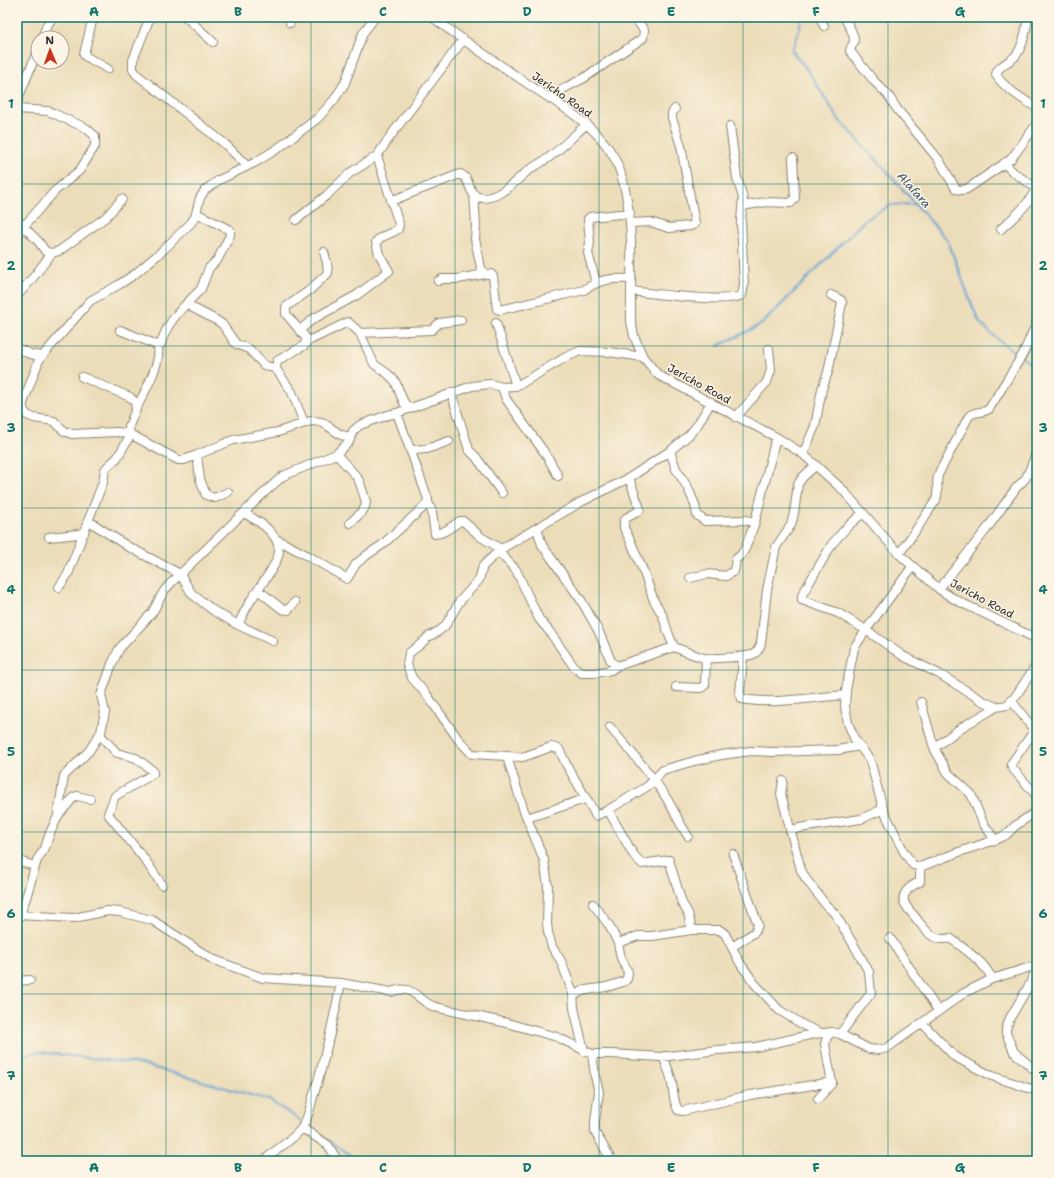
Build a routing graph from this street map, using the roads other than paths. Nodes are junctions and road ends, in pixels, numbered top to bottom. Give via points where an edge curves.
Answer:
1 (53, 17) edge
2 (93, 17) edge
3 (150, 17) edge
4 (186, 17) edge
5 (375, 17) edge
6 (432, 17) edge
7 (634, 17) edge
8 (820, 17) edge
9 (845, 17) edge
10 (1028, 17) edge
11 (824, 26) dead end
12 (45, 30) edge
13 (463, 40) junction
14 (213, 42) dead end
15 (30, 69) edge
16 (108, 69) dead end
17 (550, 99) junction
18 (17, 101) edge
19 (17, 108) edge
20 (1037, 108) edge
21 (675, 109) dead end
22 (586, 124) junction
23 (1037, 124) edge
24 (730, 126) dead end
25 (377, 156) junction
26 (793, 158) dead end
27 (1004, 163) junction
28 (246, 166) junction
29 (1037, 187) edge
30 (474, 194) junction
31 (122, 199) dead end
32 (391, 201) junction
33 (742, 206) junction
34 (196, 213) junction
35 (630, 213) junction
36 (17, 220) edge
37 (296, 220) dead end
38 (631, 223) junction
39 (1001, 228) dead end
40 (20, 230) edge
41 (324, 252) dead end
42 (52, 253) junction
43 (485, 274) junction
44 (630, 279) junction
45 (438, 281) dead end
46 (596, 283) junction
47 (630, 291) junction
48 (831, 295) dead end
49 (17, 296) edge
50 (187, 303) junction
51 (461, 320) dead end
52 (1037, 322) edge
53 (496, 323) dead end
54 (120, 330) dead end
55 (300, 330) junction
56 (360, 333) junction
57 (306, 342) junction
58 (157, 345) junction
59 (17, 348) edge
60 (769, 349) dead end
61 (41, 356) junction
62 (642, 357) junction
63 (276, 369) junction
64 (82, 377) dead end
65 (516, 386) junction
66 (505, 387) junction
67 (451, 392) junction
68 (710, 402) junction
69 (410, 408) junction
70 (23, 409) junction
71 (136, 409) junction
72 (397, 413) junction
73 (736, 417) junction
74 (17, 419) edge
75 (304, 423) junction
76 (130, 434) junction
77 (351, 436) junction
78 (776, 437) junction
79 (449, 441) dead end
80 (411, 450) junction
81 (670, 451) junction
82 (1037, 452) edge
83 (336, 454) junction
84 (803, 454) junction
85 (198, 455) junction
86 (816, 465) junction
87 (558, 476) dead end
88 (629, 478) junction
89 (228, 492) dead end
90 (502, 493) dead end
91 (428, 502) junction
92 (244, 513) junction
93 (863, 514) junction
94 (89, 521) junction
95 (755, 522) junction
96 (350, 523) dead end
97 (537, 528) junction
98 (84, 533) junction
99 (48, 537) dead end
100 (276, 540) junction
101 (500, 550) junction
102 (899, 554) junction
103 (912, 567) junction
104 (180, 574) junction
105 (690, 578) dead end
106 (59, 587) dead end
107 (939, 589) junction
108 (258, 590) junction
109 (295, 602) dead end
110 (238, 625) junction
111 (866, 630) junction
112 (1037, 639) edge
113 (273, 641) dead end
114 (674, 647) junction
115 (743, 657) junction
116 (706, 658) junction
117 (1037, 664) edge
118 (617, 666) junction
119 (676, 686) dead end
120 (846, 695) junction
121 (1012, 700) junction
122 (921, 702) dead end
123 (996, 707) junction
124 (610, 727) dead end
125 (101, 732) junction
126 (1036, 733) edge
127 (859, 746) junction
128 (934, 748) junction
129 (507, 757) junction
130 (654, 781) junction
131 (783, 781) dead end
132 (1037, 796) edge
133 (90, 799) dead end
134 (586, 800) junction
135 (883, 809) junction
136 (608, 810) junction
137 (1036, 812) edge
138 (58, 816) junction
139 (527, 818) junction
140 (790, 831) junction
141 (688, 836) dead end
142 (995, 840) junction
143 (733, 854) dead end
144 (17, 862) edge
145 (34, 866) junction
146 (920, 867) junction
147 (162, 885) dead end
148 (593, 904) dead end
149 (18, 915) edge
150 (692, 930) junction
151 (890, 938) dead end
152 (618, 943) junction
153 (732, 947) junction
154 (1037, 966) edge
155 (992, 979) junction
156 (17, 980) edge
157 (30, 980) dead end
158 (341, 983) junction
159 (573, 998) junction
160 (938, 1011) junction
161 (922, 1023) junction
162 (822, 1033) junction
163 (836, 1033) junction
164 (584, 1051) junction
165 (592, 1054) junction
166 (664, 1056) junction
167 (1025, 1063) junction
168 (1037, 1072) edge
169 (1037, 1077) edge
170 (832, 1082) junction
171 (1037, 1090) edge
172 (818, 1099) dead end
173 (302, 1128) junction
174 (336, 1160) edge
175 (264, 1161) edge
176 (612, 1161) edge

1 - 12 street
2 - 16 street via 84,54
3 - 28 street via 133,60 136,74 224,144
4 - 14 street
5 - 28 street via 363,33 345,83 334,100 318,118 277,149
6 - 13 street, Jericho Road
7 - 17 street via 644,30 643,38
8 - 11 street
9 - 27 street via 854,38 850,51 939,160 956,189 967,189
10 - 20 street via 1017,55 999,68 996,75 998,80
13 - 17 street, Jericho Road
13 - 25 street
15 - 18 street
17 - 22 street, Jericho Road
19 - 40 street via 48,111 86,128 95,136 96,146 80,170 55,191
21 - 38 street via 672,118 681,146 695,224 669,228 650,222
22 - 30 street via 551,156 501,193 482,198
22 - 35 street, Jericho Road via 613,154 620,170
23 - 27 street via 1016,153
24 - 33 street via 737,178 743,198
25 - 32 street
25 - 37 street via 350,173
26 - 33 street via 795,198 792,203 766,202
27 - 29 street
28 - 34 street via 205,190
29 - 39 street via 1019,212
30 - 32 street via 466,178 460,174
30 - 43 street via 475,239
31 - 42 street via 106,218
32 - 55 street via 399,227 395,232 382,236 376,242 379,254 389,271 357,295 313,319
33 - 47 street via 742,294 736,298 702,298
34 - 50 street via 230,230 230,235 218,259 209,268 201,289
34 - 61 street via 191,223 140,270 90,301
35 - 38 street, Jericho Road
35 - 46 street via 588,219 588,253
36 - 40 street
38 - 44 street, Jericho Road
40 - 42 street via 38,241 46,252
41 - 55 street via 328,273 286,307 286,314
42 - 49 street
43 - 45 street
43 - 46 street via 493,276 500,310 584,290
44 - 46 street via 603,280
44 - 47 street, Jericho Road
47 - 62 street, Jericho Road via 631,321
48 - 84 street via 842,303 815,426
50 - 58 street via 172,319 161,344
50 - 63 street via 222,324 236,344 249,349 264,366
51 - 56 street via 439,323 432,330
52 - 102 street via 1023,354 989,409 969,416 938,475 936,500
53 - 65 street
54 - 58 street
55 - 57 street
56 - 57 street via 348,322
56 - 69 street via 374,364 395,381 404,403
57 - 63 street via 277,361
58 - 71 street via 158,358
59 - 61 street
60 - 73 street via 771,370 767,382
61 - 70 street
62 - 65 street via 580,351 566,356
62 - 68 street, Jericho Road via 658,374
63 - 75 street via 292,392
64 - 71 street via 130,397 135,402
65 - 66 street
66 - 67 street via 484,384
66 - 87 street via 503,390 506,399 547,456
67 - 69 street
67 - 90 street via 469,450
68 - 73 street, Jericho Road
68 - 81 street via 690,434
69 - 72 street
70 - 74 street
70 - 76 street via 27,415 54,421 64,431 72,434
71 - 76 street via 129,426
72 - 77 street via 362,424
72 - 80 street
73 - 78 street, Jericho Road
75 - 77 street via 322,422 341,435
75 - 85 street via 278,432 233,440
76 - 85 street via 178,460
76 - 94 street via 117,458 105,470
77 - 83 street via 349,442
78 - 84 street, Jericho Road
78 - 95 street
79 - 80 street via 427,449
80 - 91 street
81 - 88 street
81 - 95 street via 676,469 688,488 701,519
82 - 107 street via 1026,478
83 - 92 street via 283,476
83 - 96 street via 357,477 366,502 366,507
84 - 86 street, Jericho Road
85 - 89 street via 200,479 206,495 215,498
86 - 93 street, Jericho Road via 843,490
86 - 115 street via 798,484 791,525 776,547 767,590 760,647 754,654
88 - 97 street
88 - 114 street via 640,509 626,518 624,528
91 - 100 street via 382,545 356,564 347,579
91 - 101 street via 435,534 463,521
92 - 100 street via 272,533
92 - 104 street
93 - 102 street, Jericho Road
93 - 111 street via 832,544 801,597 804,602 838,613
94 - 98 street
94 - 104 street via 127,546
95 - 105 street via 745,549 736,559 734,571 726,576 707,574
97 - 101 street
97 - 118 street via 542,545 581,600 599,632 611,661
98 - 99 street
98 - 106 street via 68,574
100 - 108 street via 279,549 277,560
101 - 118 street via 516,570 539,620 574,667 582,673 595,673
101 - 129 street via 483,566 479,580 460,601 445,626 409,653 407,665 412,678 472,754
102 - 103 street, Jericho Road
103 - 107 street, Jericho Road
103 - 111 street
104 - 110 street via 192,594
104 - 125 street via 164,591 152,613 119,649 101,695 105,712
107 - 112 street, Jericho Road via 962,603
108 - 109 street via 282,609 288,610
108 - 110 street
110 - 113 street
111 - 120 street via 854,648
111 - 123 street via 903,656
114 - 116 street
114 - 118 street
115 - 116 street
115 - 120 street via 740,693 742,699 796,700
116 - 119 street via 704,687
117 - 121 street
120 - 127 street via 848,723
121 - 123 street via 1006,706
121 - 126 street
122 - 128 street
123 - 128 street via 962,727
124 - 130 street
125 - 138 street via 89,751 64,776
125 - 147 street via 106,743 117,753 136,758 154,771 115,796 108,814
126 - 132 street via 1011,764
127 - 130 street via 838,750 751,751 721,755 663,770
127 - 135 street via 870,760
128 - 142 street via 948,772 971,794 983,823
129 - 134 street via 523,757 551,747 559,749
129 - 139 street
130 - 136 street
130 - 141 street
131 - 140 street via 781,794
133 - 138 street via 74,797
134 - 136 street via 596,816
134 - 139 street
135 - 140 street via 861,819
135 - 146 street via 904,852 913,865
136 - 150 street via 632,854 642,864 669,860
137 - 142 street via 1006,835
138 - 145 street via 45,848
139 - 159 street via 544,860 548,886 548,932 552,947 569,980
140 - 163 street via 806,879 835,914 869,972 871,993
142 - 146 street
143 - 153 street via 758,925 755,932
144 - 145 street
145 - 149 street via 26,898
146 - 155 street via 920,882 904,894 906,907 928,934 944,940 950,938 986,968
148 - 152 street via 609,925
149 - 158 street via 74,918 106,911 120,912 152,920 212,959 263,978
150 - 152 street via 638,936
150 - 153 street via 720,930
151 - 160 street
152 - 159 street via 628,979 600,988 583,990
153 - 162 street via 755,984 779,1010
154 - 155 street
154 - 167 street via 1006,1029 1014,1052
155 - 160 street via 964,993
156 - 157 street
158 - 164 street via 391,992 405,988 435,1007 557,1037
158 - 173 street via 319,1079
159 - 164 street via 576,1024
160 - 161 street
161 - 163 street via 887,1048 879,1050 869,1049
161 - 171 street via 955,1057 992,1076
162 - 163 street
162 - 166 street via 756,1047
163 - 170 street via 827,1037 825,1044
164 - 165 street
165 - 166 street
165 - 176 street via 600,1092 595,1132
166 - 170 street via 675,1104 678,1110 683,1111 750,1095
167 - 168 street
167 - 169 street
170 - 172 street
173 - 174 street via 328,1145
173 - 175 street

